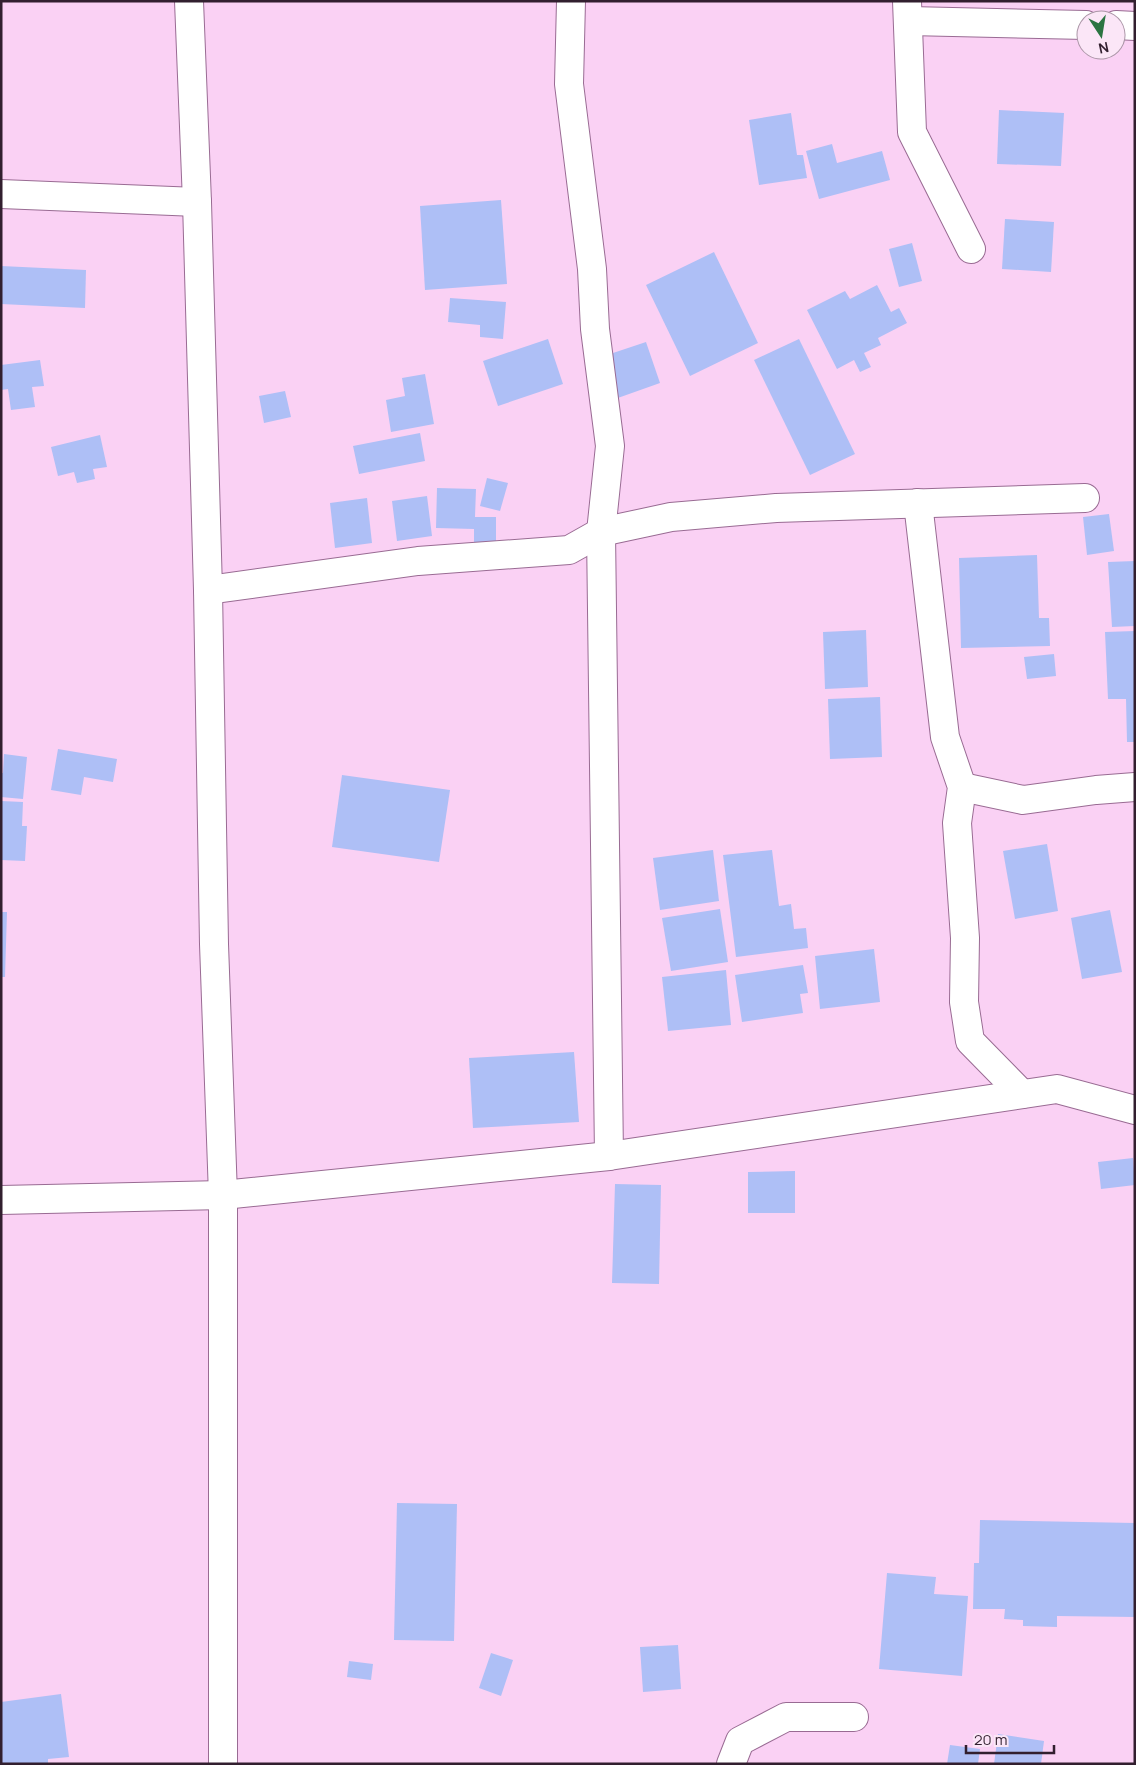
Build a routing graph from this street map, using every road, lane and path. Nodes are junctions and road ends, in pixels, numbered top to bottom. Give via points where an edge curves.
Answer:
1 (190, 1) edge
2 (571, 1) edge
3 (908, 11) edge
4 (1076, 24) edge
5 (1, 194) edge
6 (197, 202) junction
7 (971, 249) dead end
8 (1085, 498) dead end
9 (918, 503) junction
10 (601, 532) junction
11 (208, 590) junction
12 (962, 787) junction
13 (1135, 787) edge
14 (1022, 1094) junction
15 (1135, 1110) edge
16 (609, 1156) junction
17 (223, 1195) junction
18 (1, 1200) edge
19 (854, 1717) dead end
20 (224, 1764) edge
21 (731, 1764) edge

1 - 6 street
2 - 10 street via 569,84 610,446
3 - 4 street
3 - 7 street via 912,132
5 - 6 street
6 - 11 street
8 - 9 street
9 - 10 street via 776,508 671,518
9 - 12 street via 945,737
10 - 11 street via 568,550 418,561
10 - 16 street
11 - 17 street via 214,944
12 - 13 street via 1023,800
12 - 14 street via 957,822 965,938 964,1002 970,1041
14 - 15 street via 1057,1089
14 - 16 street
16 - 17 street
17 - 18 street
17 - 20 street
19 - 21 street via 786,1717 740,1741

